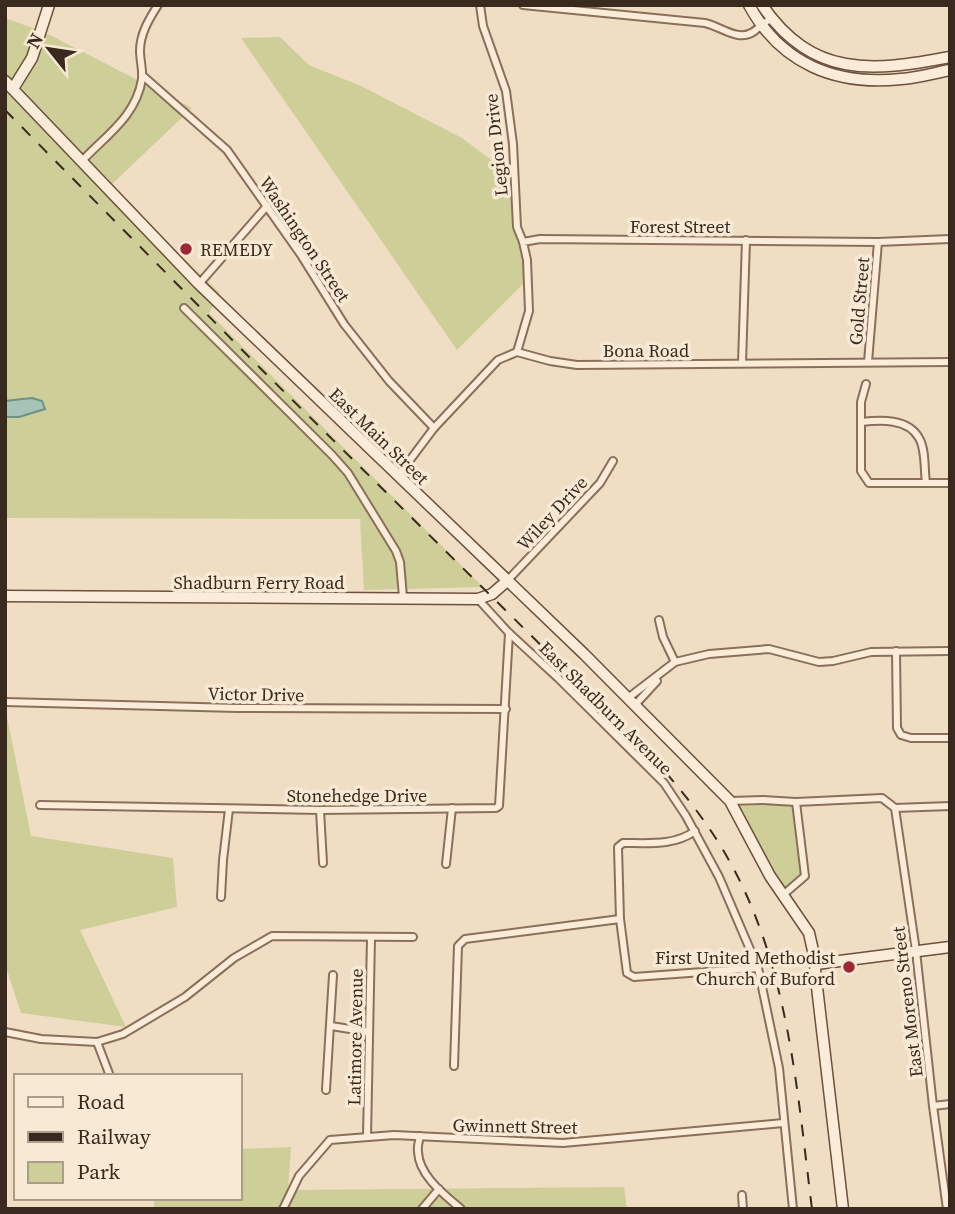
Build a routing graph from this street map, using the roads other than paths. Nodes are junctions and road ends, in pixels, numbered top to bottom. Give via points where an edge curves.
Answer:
1 (48, 5) edge
2 (158, 5) edge
3 (480, 5) edge
4 (523, 5) edge
5 (749, 5) edge
6 (762, 5) edge
7 (772, 18) junction
8 (760, 26) junction
9 (950, 57) edge
10 (950, 70) edge
11 (142, 75) junction
12 (9, 84) edge
13 (81, 162) junction
14 (267, 206) junction
15 (950, 239) edge
16 (746, 240) junction
17 (523, 242) junction
18 (878, 242) junction
19 (199, 284) junction
20 (184, 308) dead end
21 (517, 352) junction
22 (868, 362) junction
23 (950, 362) edge
24 (742, 363) junction
25 (866, 384) dead end
26 (861, 422) junction
27 (435, 428) junction
28 (613, 461) dead end
29 (397, 476) junction
30 (926, 483) junction
31 (950, 483) edge
32 (507, 581) junction
33 (5, 596) edge
34 (403, 597) junction
35 (478, 599) junction
36 (659, 620) dead end
37 (509, 633) junction
38 (896, 651) junction
39 (950, 651) edge
40 (675, 662) junction
41 (5, 702) edge
42 (632, 702) junction
43 (506, 709) junction
44 (950, 738) edge
45 (730, 801) junction
46 (796, 802) junction
47 (40, 805) dead end
48 (950, 806) edge
49 (229, 808) junction
50 (452, 808) junction
51 (895, 808) junction
52 (320, 810) junction
53 (695, 831) junction
54 (323, 863) dead end
55 (446, 864) dead end
56 (783, 895) junction
57 (221, 897) dead end
58 (620, 919) junction
59 (413, 937) dead end
60 (371, 938) junction
61 (950, 947) edge
62 (916, 951) junction
63 (816, 964) junction
64 (758, 968) junction
65 (333, 975) dead end
66 (331, 1026) junction
67 (5, 1032) edge
68 (369, 1032) junction
69 (97, 1042) junction
70 (454, 1066) dead end
71 (109, 1074) edge
72 (326, 1090) dead end
73 (950, 1104) edge
74 (933, 1106) junction
75 (783, 1123) junction
76 (420, 1136) junction
77 (367, 1137) junction
78 (439, 1189) junction
79 (742, 1195) dead end
80 (283, 1209) edge
81 (422, 1209) edge
82 (461, 1209) edge
83 (743, 1209) edge
84 (793, 1209) edge
85 (844, 1209) edge
86 (947, 1209) edge

1 - 12 street via 32,58
2 - 11 street via 144,29
3 - 17 street, Legion Drive via 506,91 517,227
4 - 8 street via 705,23 741,36
5 - 8 street
6 - 7 street
7 - 8 street
7 - 9 street via 793,42 834,62 899,67
8 - 10 street via 806,65 850,78 901,79
11 - 13 street via 122,123
11 - 14 street, Washington Street via 227,150
12 - 13 street, East Main Street
13 - 19 street, East Main Street
14 - 19 street
14 - 27 street, Washington Street via 344,324 389,381
15 - 18 street, Forest Street
16 - 17 street, Forest Street
16 - 18 street, Forest Street
16 - 24 street
17 - 21 street via 528,311
18 - 22 street, Gold Street
19 - 29 street, East Main Street
20 - 34 street via 348,473 396,551
21 - 24 street, Bona Road via 577,365
21 - 27 street via 498,360
22 - 23 street, Bona Road
22 - 24 street, Bona Road
25 - 26 street
26 - 30 street via 894,421 919,437
26 - 30 street via 861,471 869,483
27 - 29 street
28 - 32 street, Wiley Drive via 600,483
29 - 32 street, East Main Street
30 - 31 street
32 - 35 street
32 - 42 street, East Main Street
33 - 34 street, Shadburn Ferry Road
34 - 35 street, Shadburn Ferry Road
35 - 37 street, East Shadburn Avenue
36 - 40 street
37 - 43 street, Stonehedge Drive
37 - 53 street, East Shadburn Avenue via 664,783
38 - 39 street
38 - 40 street via 819,662 776,650 735,650
38 - 44 street via 897,728 901,735
40 - 42 street
41 - 43 street, Victor Drive
42 - 45 street, East Main Street
43 - 50 street, Stonehedge Drive via 499,806
45 - 46 street
45 - 56 street, East Main Street
46 - 51 street via 882,798
46 - 56 street via 805,876
47 - 49 street, Stonehedge Drive
48 - 51 street
49 - 52 street, Stonehedge Drive
49 - 57 street
50 - 52 street, Stonehedge Drive
50 - 55 street
51 - 62 street, East Moreno Street
52 - 54 street
53 - 58 street via 671,842 623,843 618,847
53 - 64 street, East Shadburn Avenue
56 - 63 street, East Main Street via 809,933
58 - 64 street via 627,973 634,977
58 - 70 street via 461,942
59 - 60 street
60 - 68 street, Latimore Avenue
60 - 69 street via 272,936 234,958 185,997 123,1034
61 - 62 street
62 - 63 street
62 - 74 street, East Moreno Street
63 - 85 street, East Main Street
64 - 75 street, East Shadburn Avenue via 779,1068
65 - 66 street
66 - 68 street
66 - 72 street
67 - 69 street
68 - 77 street, Latimore Avenue
69 - 71 street
73 - 74 street
74 - 86 street, East Moreno Street
75 - 76 street, Gwinnett Street via 563,1143
75 - 84 street, East Shadburn Avenue
76 - 77 street, Gwinnett Street
76 - 78 street via 421,1164
77 - 80 street, Gwinnett Street via 330,1140 299,1176
78 - 81 street
78 - 82 street
79 - 83 street

